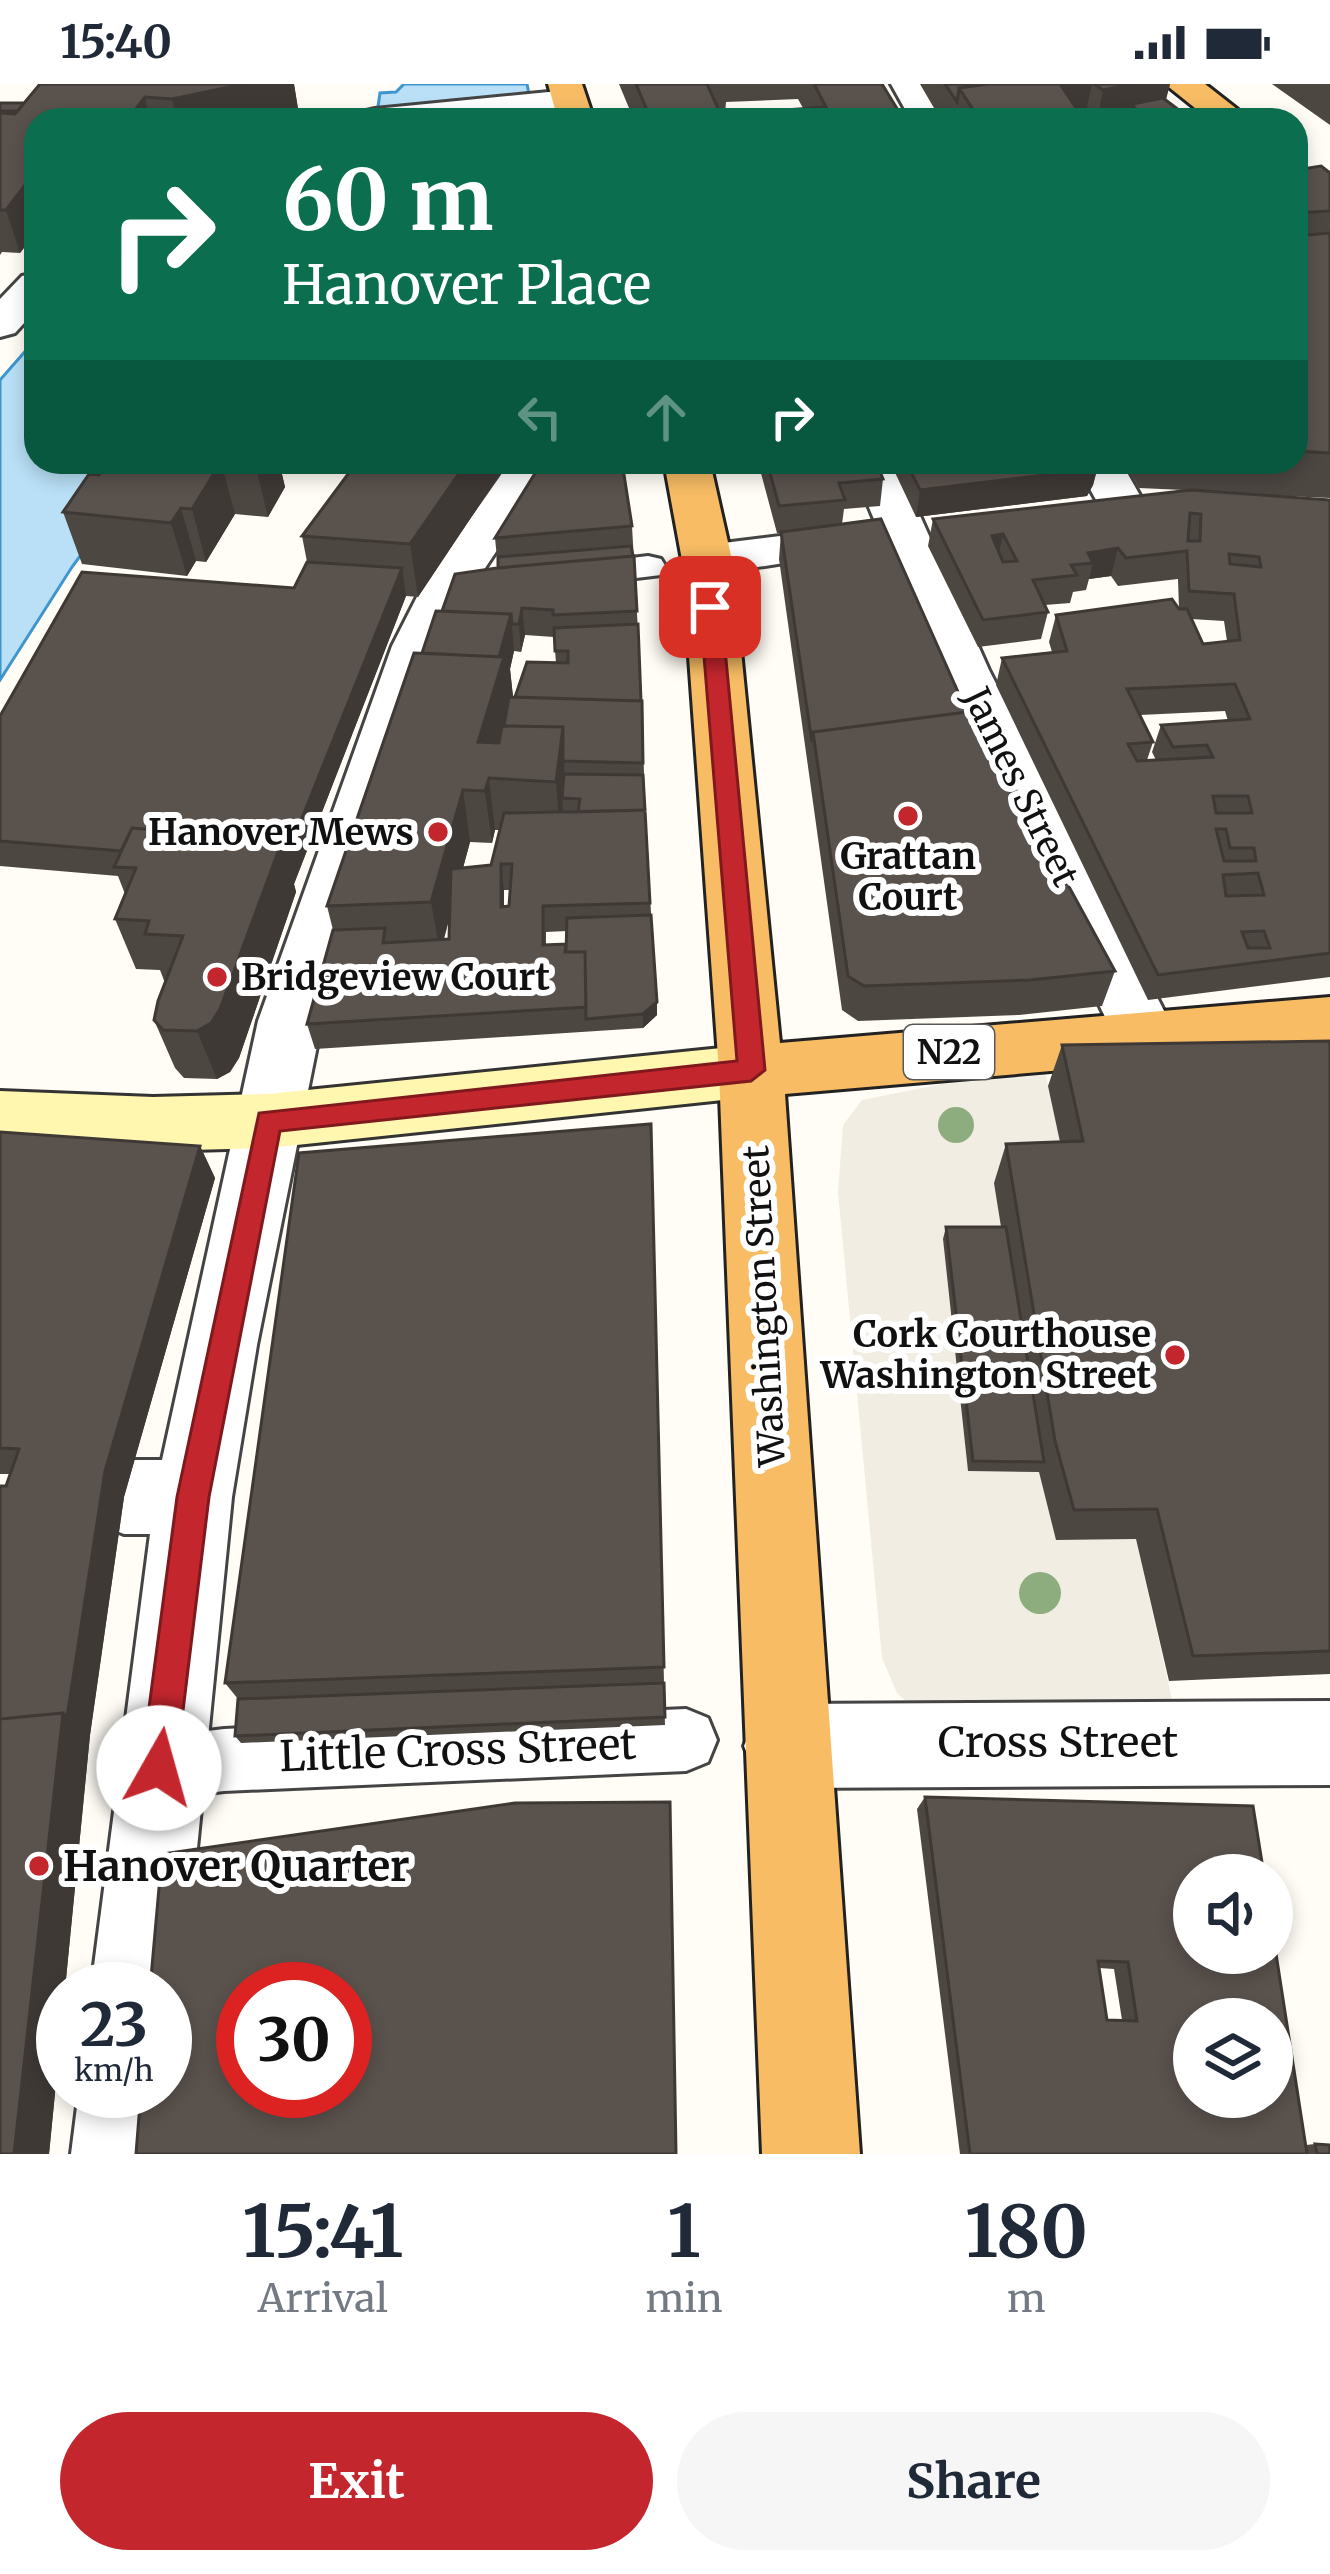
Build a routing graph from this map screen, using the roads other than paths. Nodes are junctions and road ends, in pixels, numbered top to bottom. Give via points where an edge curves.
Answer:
1 (1182, 84) edge
2 (570, 102) edge
3 (500, 108) edge
4 (1216, 108) edge
5 (24, 298) edge
6 (0, 324) edge
7 (526, 474) edge
8 (689, 474) edge
9 (882, 474) edge
10 (1104, 474) edge
11 (1120, 507) edge
12 (924, 530) junction
13 (706, 560) junction
14 (648, 567) dead end
15 (530, 580) edge
16 (1330, 1022) edge
17 (1146, 1038) junction
18 (751, 1070) junction
19 (0, 1118) edge
20 (268, 1121) junction
21 (686, 1740) dead end
22 (1330, 1743) edge
23 (786, 1746) junction
24 (159, 1768) junction
25 (140, 1962) edge
26 (124, 2118) edge
27 (120, 2154) edge
28 (811, 2154) edge

1 - 4 highway
2 - 3 street
5 - 6 street
7 - 20 street via 464,587 418,646 290,1021
8 - 13 highway, Washington Street
9 - 12 street, James Street
10 - 11 street
12 - 13 street
12 - 17 street, James Street via 983,711
13 - 18 highway, Washington Street
14 - 15 street
16 - 17 highway, N22
17 - 18 highway, N22
18 - 20 main road
18 - 23 highway, Washington Street
19 - 20 main road
20 - 24 street via 159,1497
21 - 24 street, Little Cross Street
22 - 23 street, Cross Street
23 - 28 highway, Washington Street
24 - 25 street
26 - 27 street

